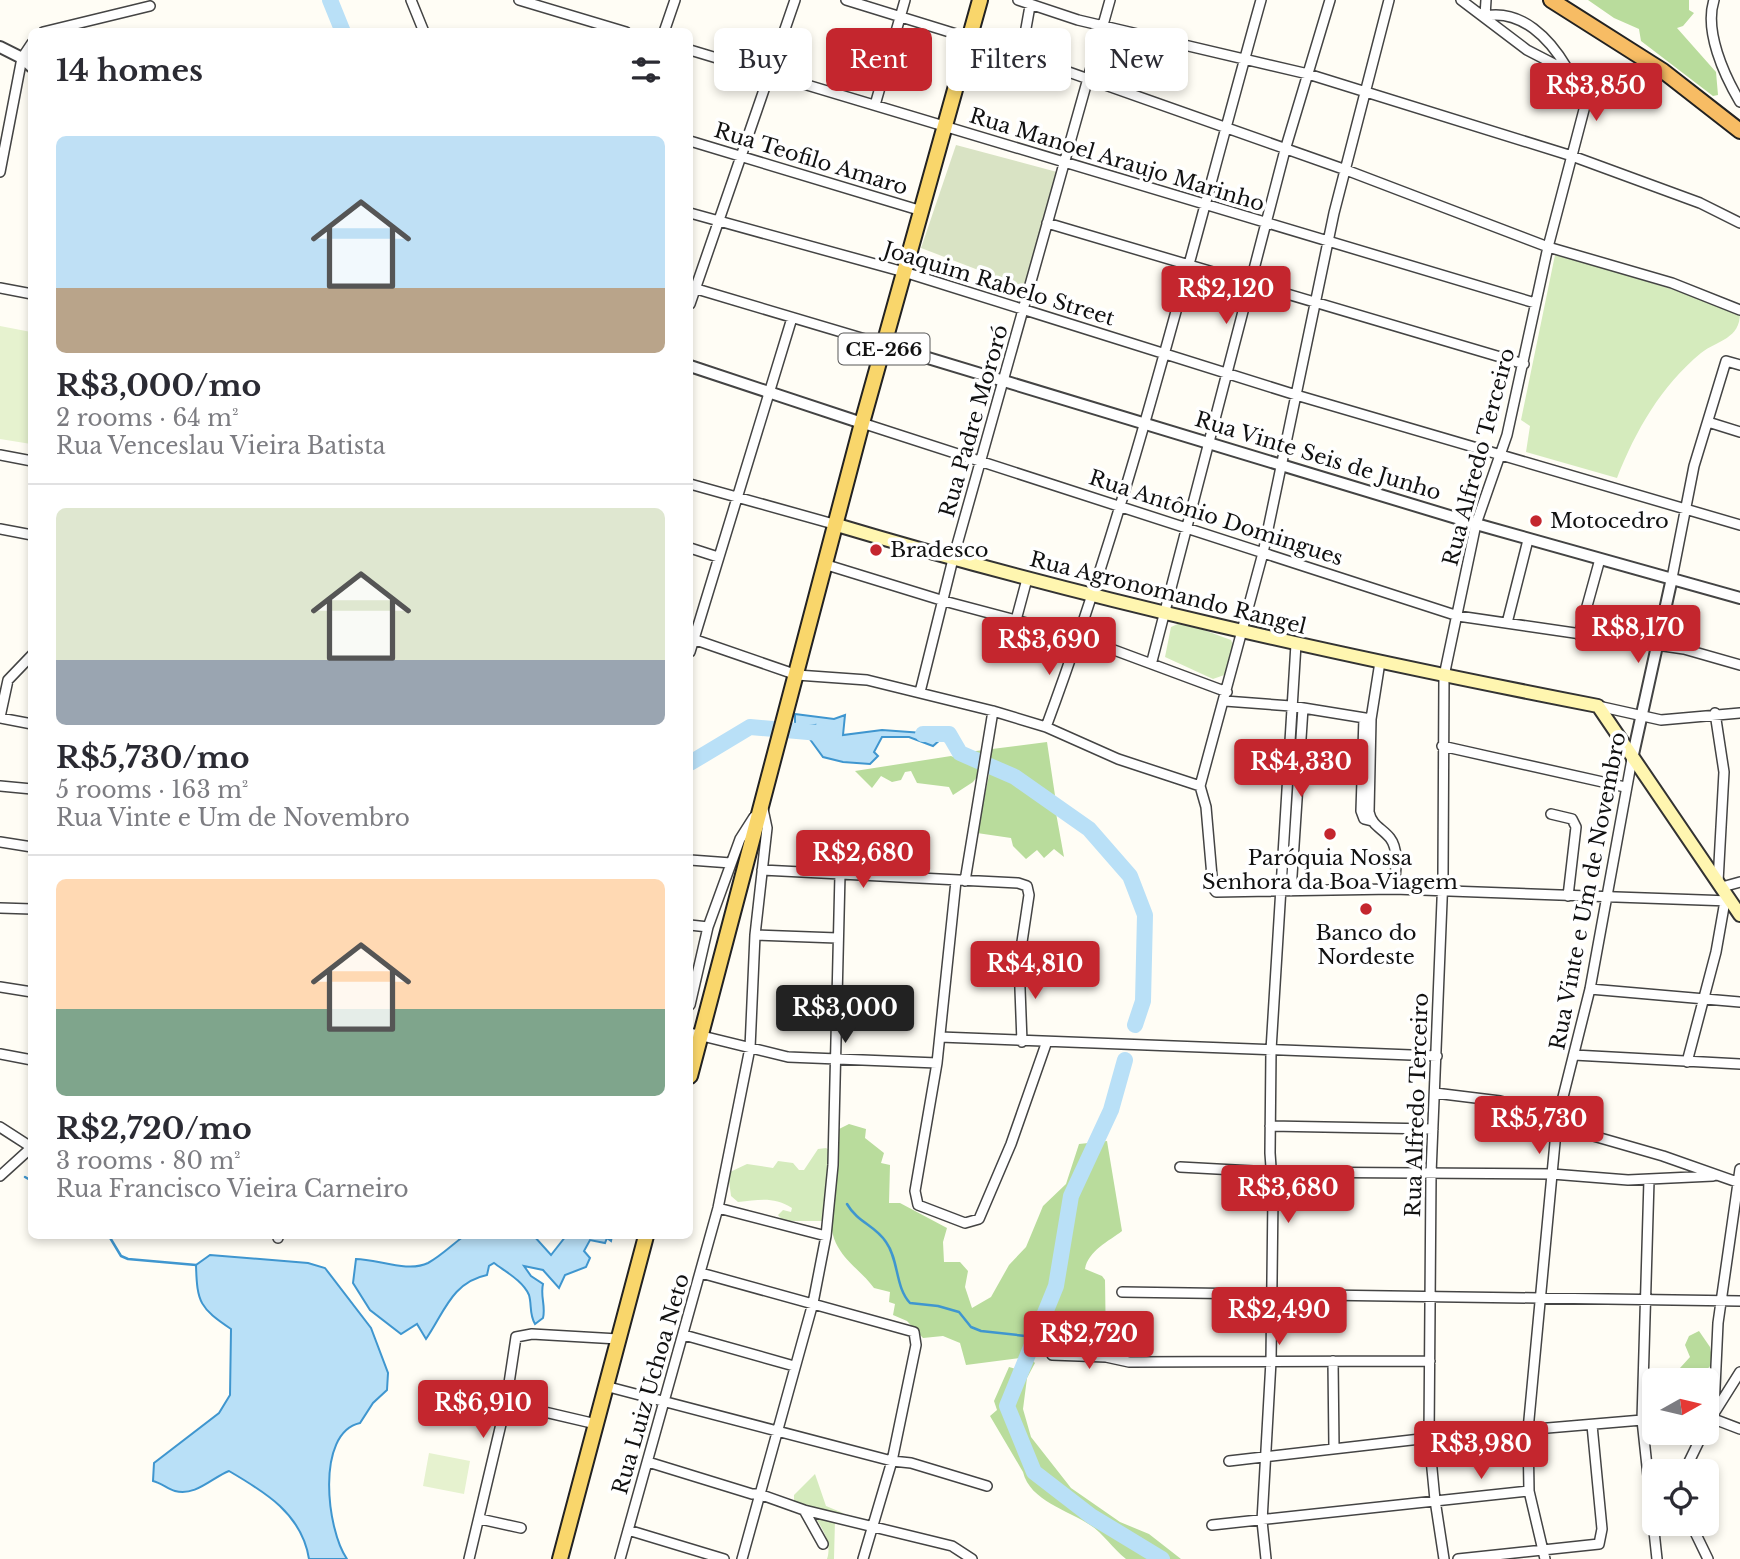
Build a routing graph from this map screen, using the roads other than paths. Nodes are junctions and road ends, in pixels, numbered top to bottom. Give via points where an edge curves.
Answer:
1 (411, 0) edge
2 (519, 0) edge
3 (675, 0) edge
4 (795, 0) edge
5 (846, 0) edge
6 (905, 0) edge
7 (980, 0) edge
8 (1018, 0) edge
9 (1110, 0) edge
10 (1261, 0) edge
11 (1330, 0) edge
12 (1389, 0) edge
13 (1461, 0) edge
14 (1486, 0) edge
15 (1551, 0) edge
16 (1714, 0) edge
17 (543, 4) edge
18 (150, 6) dead end
19 (1030, 6) junction
20 (901, 16) junction
21 (1485, 16) junction
22 (1102, 26) junction
23 (59, 28) edge
24 (422, 28) edge
25 (614, 28) edge
26 (665, 28) edge
27 (785, 28) edge
28 (972, 28) edge
29 (1026, 28) edge
30 (946, 30) edge
31 (0, 47) edge
32 (28, 49) edge
33 (693, 51) edge
34 (714, 57) edge
35 (1245, 57) junction
36 (22, 58) junction
37 (28, 63) edge
38 (1568, 69) junction
39 (1663, 71) junction
40 (1308, 74) junction
41 (1591, 83) junction
42 (812, 87) edge
43 (1085, 89) edge
44 (764, 91) edge
45 (955, 91) edge
46 (1123, 91) edge
47 (1366, 94) junction
48 (1740, 102) edge
49 (875, 105) junction
50 (4, 126) edge
51 (946, 126) junction
52 (1226, 129) junction
53 (1740, 131) edge
54 (693, 142) edge
55 (1285, 150) junction
56 (743, 156) junction
57 (1572, 156) junction
58 (1064, 163) junction
59 (1346, 170) junction
60 (0, 172) edge
61 (1206, 206) junction
62 (922, 211) junction
63 (693, 214) edge
64 (719, 221) junction
65 (1047, 223) junction
66 (1740, 223) edge
67 (1267, 224) junction
68 (1328, 243) junction
69 (1548, 247) junction
70 (1190, 265) junction
71 (904, 272) junction
72 (1252, 283) junction
73 (693, 286) edge
74 (0, 288) edge
75 (693, 288) edge
76 (28, 293) edge
77 (1316, 301) junction
78 (1535, 303) junction
79 (1024, 310) junction
80 (1740, 310) edge
81 (792, 318) junction
82 (886, 345) junction
83 (1163, 352) junction
84 (1524, 364) junction
85 (1740, 365) edge
86 (693, 367) edge
87 (1229, 372) junction
88 (1004, 381) junction
89 (770, 393) junction
90 (1296, 395) junction
91 (1708, 422) junction
92 (862, 423) junction
93 (1144, 424) junction
94 (1740, 432) edge
95 (1211, 444) junction
96 (1502, 454) junction
97 (0, 455) edge
98 (28, 460) edge
99 (981, 462) junction
100 (1282, 465) junction
101 (693, 485) edge
102 (738, 497) junction
103 (1118, 506) junction
104 (1686, 508) junction
105 (1476, 524) junction
106 (837, 525) junction
107 (1740, 526) edge
108 (0, 529) edge
109 (1187, 530) junction
110 (28, 534) edge
111 (1528, 540) junction
112 (693, 549) edge
113 (1263, 553) junction
114 (718, 558) junction
115 (953, 559) junction
116 (1600, 559) junction
117 (827, 565) junction
118 (1672, 578) junction
119 (1027, 579) junction
120 (1090, 596) junction
121 (1740, 598) edge
122 (944, 601) junction
123 (1164, 612) junction
124 (1458, 616) junction
125 (1016, 620) junction
126 (1507, 624) junction
127 (1243, 631) junction
128 (1579, 635) junction
129 (693, 636) edge
130 (1079, 636) junction
131 (693, 639) edge
132 (1296, 644) junction
133 (1658, 647) junction
134 (28, 659) edge
135 (1152, 661) junction
136 (1380, 662) junction
137 (1740, 665) edge
138 (797, 675) junction
139 (1444, 676) junction
140 (920, 692) junction
141 (1226, 696) junction
142 (1291, 706) junction
143 (1598, 706) junction
144 (1303, 708) junction
145 (993, 711) junction
146 (1715, 713) junction
147 (1740, 713) edge
148 (1643, 716) junction
149 (0, 718) edge
150 (1367, 719) junction
151 (28, 723) edge
152 (1046, 727) junction
153 (1442, 746) junction
154 (1632, 759) junction
155 (0, 786) edge
156 (1200, 786) junction
157 (1625, 787) junction
158 (28, 789) edge
159 (762, 804) junction
160 (1550, 814) dead end
161 (0, 842) edge
162 (28, 846) edge
163 (693, 860) edge
164 (731, 863) junction
165 (762, 870) junction
166 (840, 874) junction
167 (961, 881) junction
168 (1740, 882) edge
169 (1394, 889) junction
170 (1286, 892) junction
171 (1442, 892) junction
172 (1724, 893) junction
173 (1568, 896) junction
174 (1606, 897) junction
175 (0, 908) edge
176 (28, 909) edge
177 (1740, 915) edge
178 (693, 925) edge
179 (708, 927) junction
180 (755, 935) junction
181 (837, 938) junction
182 (0, 987) edge
183 (1590, 989) junction
184 (28, 991) edge
185 (693, 992) edge
186 (1704, 998) junction
187 (1740, 1002) edge
188 (695, 1034) edge
189 (940, 1037) junction
190 (1022, 1042) junction
191 (1046, 1044) junction
192 (750, 1048) junction
193 (1271, 1051) junction
194 (0, 1055) edge
195 (1574, 1055) junction
196 (1437, 1056) junction
197 (28, 1059) edge
198 (834, 1059) junction
199 (1687, 1062) junction
200 (937, 1063) junction
201 (1740, 1064) edge
202 (1436, 1093) junction
203 (1557, 1121) junction
204 (1270, 1126) junction
205 (0, 1127) edge
206 (1433, 1129) junction
207 (28, 1145) edge
208 (28, 1150) edge
209 (1180, 1167) dead end
210 (1740, 1169) edge
211 (1273, 1172) junction
212 (1431, 1174) junction
213 (1552, 1174) junction
214 (0, 1176) edge
215 (1713, 1176) junction
216 (1649, 1180) junction
217 (1738, 1183) edge
218 (719, 1208) junction
219 (826, 1236) junction
220 (645, 1239) edge
221 (701, 1273) junction
222 (1122, 1292) dead end
223 (1272, 1295) junction
224 (1430, 1298) junction
225 (1540, 1299) junction
226 (1646, 1300) junction
227 (1724, 1301) junction
228 (1740, 1301) edge
229 (813, 1303) junction
230 (684, 1335) junction
231 (618, 1339) junction
232 (1052, 1355) dead end
233 (1430, 1361) junction
234 (1271, 1362) junction
235 (1334, 1362) junction
236 (794, 1366) junction
237 (1644, 1368) edge
238 (1715, 1368) edge
239 (1740, 1372) edge
240 (606, 1386) junction
241 (663, 1402) junction
242 (1719, 1402) edge
243 (506, 1404) junction
244 (1719, 1418) edge
245 (1642, 1420) edge
246 (596, 1424) junction
247 (1592, 1425) junction
248 (777, 1429) junction
249 (1740, 1429) edge
250 (1528, 1430) junction
251 (1429, 1438) junction
252 (1645, 1446) edge
253 (1334, 1448) junction
254 (1266, 1456) junction
255 (892, 1461) junction
256 (1229, 1461) dead end
257 (648, 1462) junction
258 (987, 1486) dead end
259 (1530, 1491) junction
260 (760, 1494) junction
261 (1435, 1500) junction
262 (804, 1510) junction
263 (480, 1519) junction
264 (1262, 1521) junction
265 (1212, 1525) dead end
266 (872, 1526) junction
267 (521, 1528) dead end
268 (628, 1530) junction
269 (1697, 1536) edge
270 (823, 1544) dead end
271 (1544, 1554) edge
272 (469, 1559) edge
273 (560, 1559) edge
274 (620, 1559) edge
275 (724, 1559) edge
276 (742, 1559) edge
277 (863, 1559) edge
278 (972, 1559) edge
279 (1266, 1559) edge
280 (1444, 1559) edge
281 (1458, 1559) edge
282 (1657, 1559) edge
283 (1708, 1559) edge

1 - 24 street
2 - 17 street
3 - 26 street
4 - 27 street
5 - 20 street
6 - 20 street
7 - 28 main road, CE-266
8 - 19 street
9 - 22 street, Rua Padre Mororó
10 - 35 street
11 - 40 street
12 - 47 street
13 - 21 street
14 - 21 street
15 - 39 highway
16 - 48 street via 1713,35
17 - 25 street
18 - 23 street
19 - 22 street
19 - 29 street
20 - 30 street
20 - 49 street
21 - 38 street via 1527,50
21 - 38 street via 1512,19 1545,36
22 - 35 street
31 - 36 street
32 - 36 street
33 - 34 street, Rua Manoel Araujo Marinho
35 - 40 street
35 - 52 street
36 - 37 street
36 - 50 street
38 - 41 street
39 - 41 street via 1624,70
39 - 53 highway
40 - 47 street
40 - 55 street
41 - 57 street, Rua Alfredo Terceiro
42 - 49 street, Rua Manoel Araujo Marinho
43 - 58 street, Rua Padre Mororó
44 - 56 street
45 - 51 main road, CE-266
46 - 52 street
47 - 57 street
47 - 59 street
49 - 51 street, Rua Manoel Araujo Marinho
50 - 60 street
51 - 58 street, Rua Manoel Araujo Marinho
51 - 62 main road, CE-266
52 - 55 street
52 - 61 street
54 - 56 street, Rua Teofilo Amaro
55 - 59 street
55 - 67 street
56 - 62 street, Rua Teofilo Amaro
56 - 64 street
57 - 66 street via 1700,203
57 - 69 street, Rua Alfredo Terceiro
58 - 61 street, Rua Manoel Araujo Marinho
58 - 65 street, Rua Padre Mororó
59 - 68 street
59 - 69 street
61 - 67 street, Rua Manoel Araujo Marinho
61 - 70 street
62 - 71 main road, CE-266
63 - 64 street, Joaquim Rabelo Street
64 - 71 street, Joaquim Rabelo Street
64 - 73 street
65 - 70 street
65 - 79 street, Rua Padre Mororó
67 - 68 street, Rua Manoel Araujo Marinho
67 - 72 street
68 - 77 street
68 - 78 street, Rua Manoel Araujo Marinho
69 - 78 street, Rua Alfredo Terceiro
69 - 80 street
70 - 72 street
70 - 83 street
71 - 79 street, Joaquim Rabelo Street
71 - 82 main road, CE-266
72 - 77 street
72 - 87 street
74 - 76 street
75 - 81 street
77 - 84 street
77 - 90 street
78 - 84 street, Rua Alfredo Terceiro
79 - 83 street, Joaquim Rabelo Street
79 - 88 street, Rua Padre Mororó
81 - 82 street
81 - 89 street
82 - 88 street, Rua Vinte Seis de Junho
82 - 92 main road, CE-266
83 - 87 street, Joaquim Rabelo Street
83 - 93 street
84 - 96 street, Rua Alfredo Terceiro
85 - 91 street, Rua Vinte e Um de Novembro via 1727,362
86 - 89 street, Rua Antônio Domingues
87 - 90 street, Joaquim Rabelo Street
87 - 95 street
88 - 93 street, Rua Vinte Seis de Junho
88 - 99 street, Rua Padre Mororó
89 - 92 street, Rua Antônio Domingues
89 - 102 street
90 - 96 street, Joaquim Rabelo Street
90 - 100 street
91 - 94 street
91 - 104 street, Rua Vinte e Um de Novembro
92 - 99 street, Rua Antônio Domingues
92 - 106 main road, CE-266
93 - 95 street, Rua Vinte Seis de Junho
93 - 103 street
95 - 100 street, Rua Vinte Seis de Junho
95 - 109 street
96 - 104 street, Joaquim Rabelo Street
96 - 105 street, Rua Alfredo Terceiro
97 - 98 street
99 - 103 street, Rua Antônio Domingues
99 - 115 street, Rua Padre Mororó
100 - 105 street, Rua Vinte Seis de Junho
100 - 113 street
101 - 102 street, Rua Agronomando Rangel
102 - 106 street, Rua Agronomando Rangel
102 - 114 street
103 - 109 street, Rua Antônio Domingues
103 - 120 street
104 - 107 street, Joaquim Rabelo Street
104 - 118 street, Rua Vinte e Um de Novembro
105 - 111 street, Rua Vinte Seis de Junho
105 - 124 street, Rua Alfredo Terceiro
106 - 115 main road, Rua Agronomando Rangel
106 - 117 main road, CE-266
108 - 110 street
109 - 113 street, Rua Antônio Domingues
109 - 123 street
111 - 116 street, Rua Vinte Seis de Junho
111 - 126 street
112 - 114 street
113 - 124 street, Rua Antônio Domingues
113 - 127 street
114 - 129 street
115 - 119 main road, Rua Agronomando Rangel
115 - 122 street, Rua Padre Mororó
116 - 118 street, Rua Vinte Seis de Junho
116 - 128 street
117 - 122 street
117 - 138 main road, CE-266
118 - 121 street, Rua Vinte Seis de Junho
118 - 133 street, Rua Vinte e Um de Novembro
119 - 120 main road, Rua Agronomando Rangel
119 - 125 street
120 - 123 main road, Rua Agronomando Rangel
120 - 130 street
122 - 125 street
122 - 140 street, Rua Padre Mororó
123 - 127 main road, Rua Agronomando Rangel
123 - 135 street
124 - 126 street, Rua Antônio Domingues
124 - 139 street, Rua Alfredo Terceiro
125 - 130 street
126 - 128 street, Rua Antônio Domingues
127 - 132 main road, Rua Agronomando Rangel
127 - 141 street
128 - 133 street, Rua Antônio Domingues
130 - 135 street
130 - 152 street
131 - 138 street
132 - 136 main road, Rua Agronomando Rangel
132 - 142 street
133 - 137 street, Rua Antônio Domingues via 1684,649
133 - 148 street, Rua Vinte e Um de Novembro
134 - 149 street via 8,680
135 - 141 street
136 - 139 main road, Rua Agronomando Rangel
136 - 150 street
138 - 140 street via 867,680
138 - 159 main road, CE-266
139 - 143 main road, Rua Agronomando Rangel
139 - 153 street, Rua Alfredo Terceiro
140 - 145 street
141 - 142 street
141 - 156 street
142 - 144 street
142 - 170 street
143 - 148 street, Rua Agronomando Rangel
143 - 154 main road
144 - 150 street
144 - 170 street
145 - 152 street
145 - 167 street
146 - 147 street, Rua Agronomando Rangel
146 - 148 street, Rua Agronomando Rangel via 1671,720
146 - 172 street via 1724,772
148 - 154 street, Rua Vinte e Um de Novembro
149 - 151 street
150 - 169 street via 1369,812 1395,848
152 - 156 street via 1118,759
153 - 157 street
153 - 171 street, Rua Alfredo Terceiro
154 - 157 street, Rua Vinte e Um de Novembro
154 - 172 main road
155 - 158 street
156 - 170 street via 1214,891
157 - 174 street, Rua Vinte e Um de Novembro
159 - 164 street
159 - 165 street, Rua Luiz Uchoa Neto via 766,828
159 - 188 main road, CE-266
160 - 173 street via 1572,819 1576,827
161 - 162 street
163 - 164 street
164 - 179 street
165 - 166 street
165 - 180 street, Rua Luiz Uchoa Neto
166 - 167 street
166 - 181 street
167 - 189 street
167 - 190 street via 1018,883 1029,890 1019,962
168 - 172 street
169 - 170 street
169 - 171 street
170 - 193 street
171 - 173 street
171 - 196 street, Rua Alfredo Terceiro
172 - 174 street
172 - 177 main road
172 - 186 street via 1719,939
173 - 174 street
174 - 183 street, Rua Vinte e Um de Novembro
175 - 176 street
178 - 179 street
179 - 185 street
180 - 181 street
180 - 192 street, Rua Luiz Uchoa Neto
181 - 198 street
182 - 184 street
183 - 186 street
183 - 195 street, Rua Vinte e Um de Novembro
186 - 187 street
186 - 199 street
188 - 192 street
189 - 190 street
189 - 200 street
190 - 191 street
191 - 193 street
191 - 200 street via 979,1219 965,1223 938,1215 916,1201
192 - 198 street via 788,1057
192 - 218 street, Rua Luiz Uchoa Neto
193 - 196 street
193 - 204 street
194 - 197 street
195 - 199 street
195 - 203 street, Rua Vinte e Um de Novembro
196 - 202 street, Rua Alfredo Terceiro
198 - 200 street
198 - 219 street via 833,1165
199 - 201 street
202 - 203 street via 1500,1101
202 - 206 street, Rua Alfredo Terceiro
203 - 213 street, Rua Vinte e Um de Novembro
203 - 215 street via 1569,1129
204 - 206 street
204 - 211 street
205 - 207 street
206 - 212 street, Rua Alfredo Terceiro
208 - 214 street
209 - 211 street
210 - 217 street
211 - 212 street
211 - 223 street
212 - 213 street
212 - 224 street, Rua Alfredo Terceiro
213 - 216 street
213 - 225 street, Rua Vinte e Um de Novembro
215 - 216 street
215 - 217 street
216 - 226 street
217 - 227 street
218 - 219 street
218 - 221 street, Rua Luiz Uchoa Neto
219 - 229 street
220 - 231 main road
221 - 229 street
221 - 230 street, Rua Luiz Uchoa Neto
222 - 223 street
223 - 224 street
223 - 234 street
224 - 225 street
224 - 233 street, Rua Alfredo Terceiro
225 - 226 street
225 - 250 street, Rua Vinte e Um de Novembro
226 - 227 street
226 - 237 street
227 - 228 street
227 - 238 street
229 - 236 street
229 - 255 street via 914,1332 916,1345
230 - 236 street
230 - 241 street, Rua Luiz Uchoa Neto
231 - 240 main road
231 - 243 street via 518,1335
232 - 234 street via 1129,1362
233 - 235 street
233 - 251 street, Rua Alfredo Terceiro
234 - 235 street
234 - 254 street
235 - 253 street
236 - 248 street
239 - 242 street
240 - 241 street
240 - 246 main road
241 - 248 street
241 - 257 street, Rua Luiz Uchoa Neto
243 - 246 street
243 - 263 street
244 - 249 street
245 - 247 street
246 - 273 main road
247 - 250 street
247 - 271 street via 1601,1539 1596,1545
248 - 255 street
248 - 260 street
250 - 251 street
250 - 259 street, Rua Vinte e Um de Novembro
251 - 253 street
251 - 261 street, Rua Alfredo Terceiro
252 - 282 street
253 - 254 street
254 - 256 street
254 - 264 street
255 - 258 street
255 - 266 street
257 - 260 street
257 - 268 street, Rua Luiz Uchoa Neto
259 - 261 street
259 - 271 street, Rua Vinte e Um de Novembro
260 - 262 street
260 - 276 street
261 - 264 street
261 - 280 street, Rua Alfredo Terceiro
262 - 266 street
262 - 270 street
263 - 267 street
263 - 272 street
264 - 265 street
264 - 279 street
266 - 277 street
266 - 278 street via 952,1546
268 - 274 street, Rua Luiz Uchoa Neto
268 - 275 street
269 - 283 street
271 - 281 street

